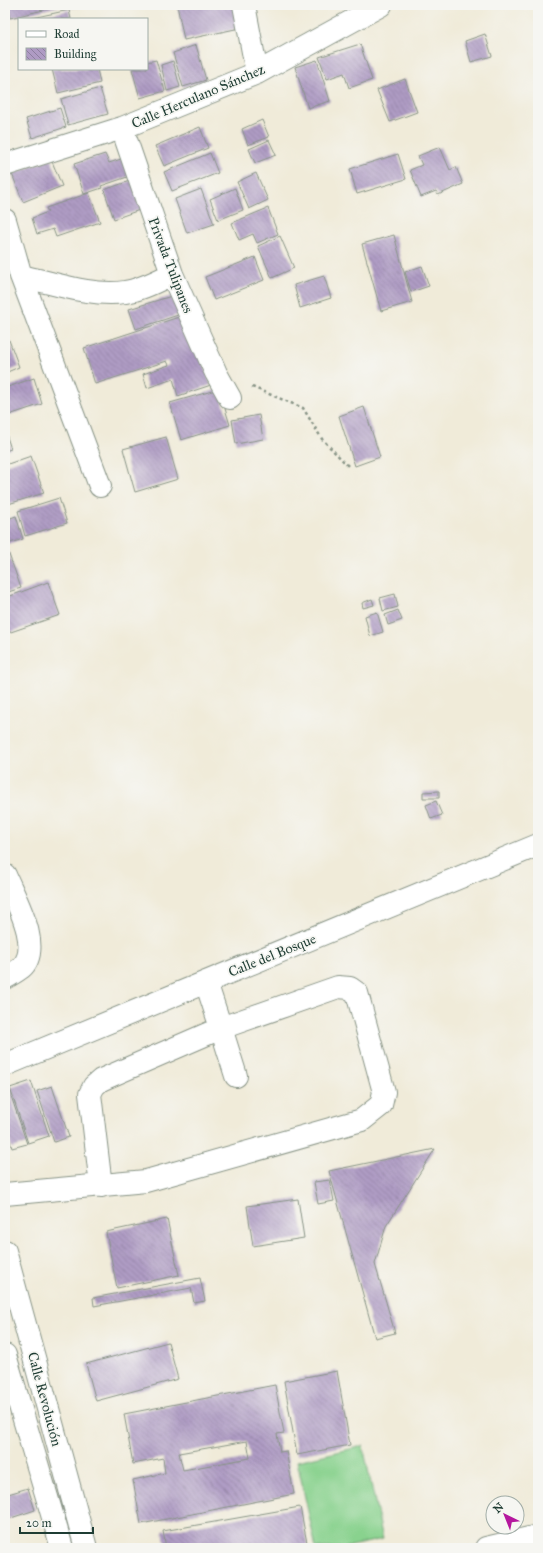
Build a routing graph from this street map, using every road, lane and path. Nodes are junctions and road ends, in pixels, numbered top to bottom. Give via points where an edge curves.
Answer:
1 (244, 5) edge
2 (381, 5) edge
3 (257, 73) junction
4 (122, 128) junction
5 (5, 165) edge
6 (5, 220) edge
7 (172, 274) junction
8 (21, 276) junction
9 (216, 373) junction
10 (230, 398) dead end
11 (349, 467) dead end
12 (100, 486) dead end
13 (538, 845) edge
14 (5, 875) edge
15 (5, 978) edge
16 (206, 982) junction
17 (221, 1028) junction
18 (5, 1065) edge
19 (236, 1076) dead end
20 (101, 1186) junction
21 (5, 1194) edge
22 (5, 1251) edge
23 (5, 1355) edge
24 (538, 1536) edge
25 (62, 1548) edge
26 (86, 1548) edge
27 (486, 1548) edge

1 - 3 street
2 - 3 street, Calle Herculano Sánchez
3 - 4 street, Calle Herculano Sánchez
4 - 5 street, Calle Herculano Sánchez
4 - 7 street, Privada Tulipanes
6 - 8 street
7 - 8 street via 126,292 92,291
7 - 9 street, Privada Tulipanes
8 - 12 street
9 - 10 street, Privada Tulipanes
9 - 11 path via 303,408 322,439
13 - 16 street, Calle del Bosque
14 - 15 street via 30,935 30,952 22,967
16 - 17 street
16 - 18 street, Calle del Bosque
17 - 19 street
17 - 20 street via 101,1080 94,1086 90,1094
17 - 20 street via 338,987 350,988 357,993 373,1046 384,1092 381,1106 362,1120 146,1181
20 - 21 street
22 - 26 street, Calle Revolución
23 - 25 street, Calle Revolución
24 - 27 street

